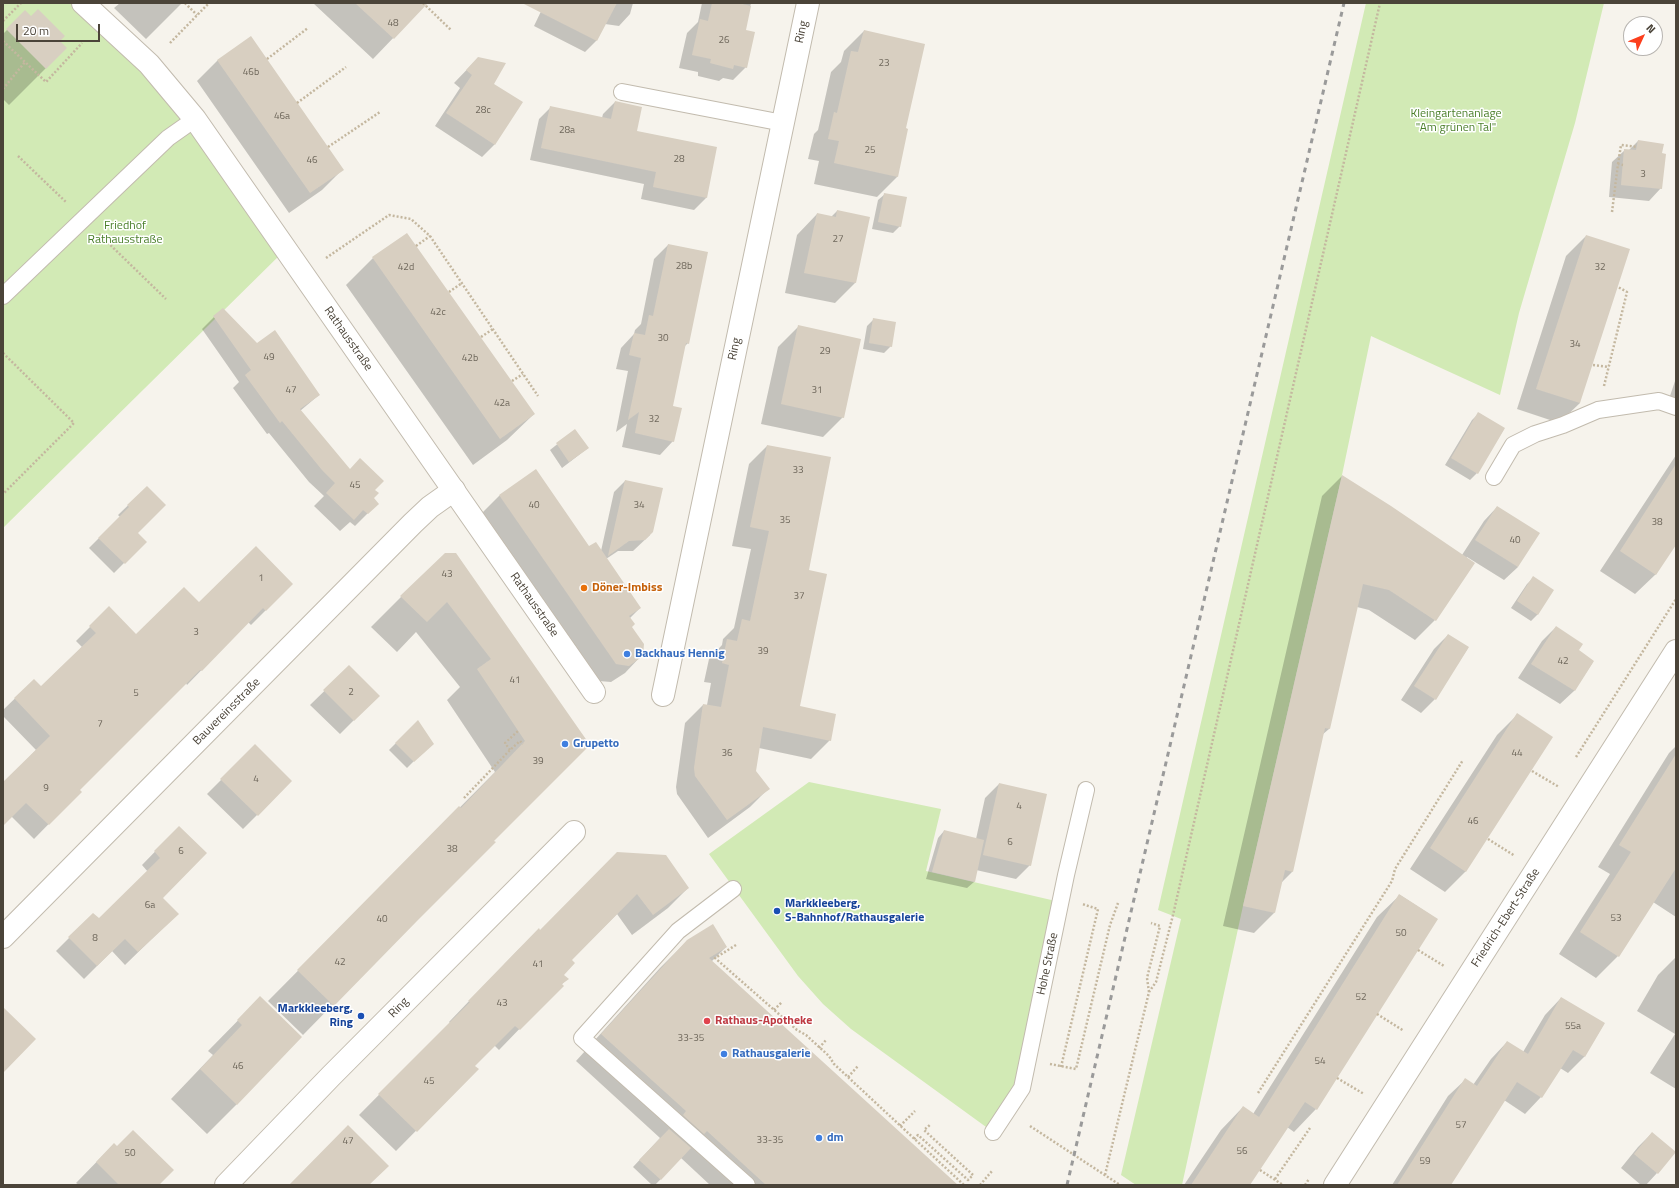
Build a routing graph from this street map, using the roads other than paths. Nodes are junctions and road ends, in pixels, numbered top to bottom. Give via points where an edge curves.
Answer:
1 (83, 3) edge
2 (808, 3) edge
3 (622, 92) dead end
4 (195, 119) junction
5 (783, 123) junction
6 (3, 296) edge
7 (1676, 407) edge
8 (1494, 477) dead end
9 (454, 490) junction
10 (1676, 651) edge
11 (594, 692) dead end
12 (663, 695) dead end
13 (1086, 790) dead end
14 (574, 832) dead end
15 (733, 889) dead end
16 (3, 937) edge
17 (993, 1132) dead end
18 (235, 1182) edge
19 (747, 1185) edge
20 (1335, 1185) edge

1 - 4 street, Rathausstraße via 149,64
2 - 5 street, Ring
3 - 5 lane
4 - 6 lane via 168,138
4 - 9 street, Rathausstraße
5 - 12 street, Ring
7 - 8 lane via 1659,401 1598,410 1535,434 1513,445
9 - 11 street, Rathausstraße
9 - 16 street, Bauvereinsstraße via 430,507
10 - 20 street, Friedrich-Ebert-Straße
13 - 17 lane, Hohe Straße via 1022,1088
14 - 18 street, Ring via 435,971
15 - 19 lane via 678,931 582,1038

